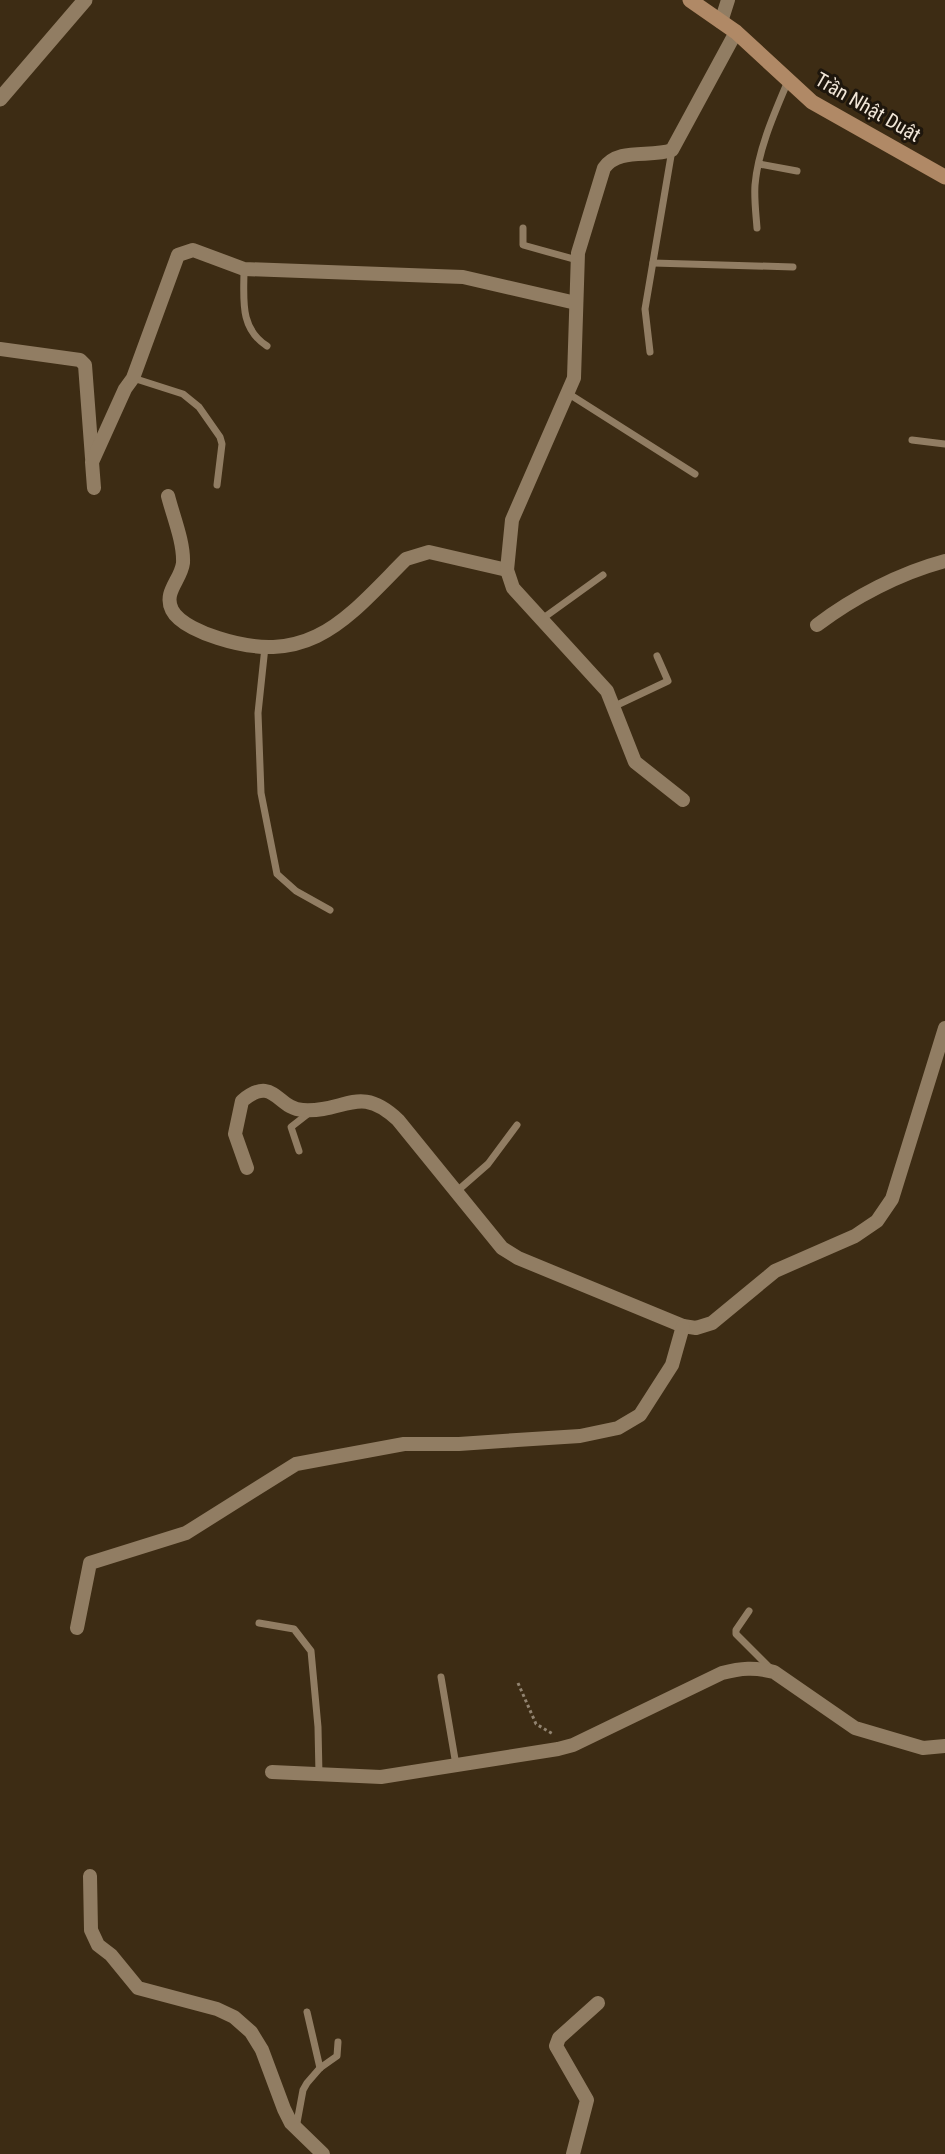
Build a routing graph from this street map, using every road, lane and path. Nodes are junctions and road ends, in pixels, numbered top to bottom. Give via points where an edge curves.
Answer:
1 (85, 0) edge
2 (690, 0) edge
3 (728, 0) edge
4 (721, 22) junction
5 (735, 32) junction
6 (788, 81) junction
7 (0, 98) edge
8 (672, 150) junction
9 (759, 164) junction
10 (797, 171) dead end
11 (945, 177) edge
12 (523, 228) dead end
13 (757, 228) dead end
14 (577, 260) junction
15 (653, 263) junction
16 (793, 267) dead end
17 (244, 269) junction
18 (576, 303) junction
19 (267, 346) dead end
20 (0, 349) edge
21 (650, 352) dead end
22 (134, 378) junction
23 (569, 394) junction
24 (912, 440) dead end
25 (945, 444) edge
26 (92, 462) junction
27 (695, 474) dead end
28 (217, 485) dead end
29 (94, 489) dead end
30 (168, 496) dead end
31 (945, 561) edge
32 (507, 570) junction
33 (603, 575) dead end
34 (542, 619) junction
35 (818, 625) dead end
36 (265, 647) junction
37 (657, 656) dead end
38 (615, 706) junction
39 (683, 800) dead end
40 (330, 910) dead end
41 (945, 1028) edge
42 (316, 1108) junction
43 (517, 1125) dead end
44 (299, 1150) dead end
45 (247, 1168) dead end
46 (456, 1192) junction
47 (683, 1326) junction
48 (749, 1611) dead end
49 (259, 1623) dead end
50 (77, 1628) dead end
51 (774, 1672) junction
52 (441, 1677) dead end
53 (518, 1683) dead end
54 (573, 1745) junction
55 (945, 1746) edge
56 (456, 1765) junction
57 (272, 1773) dead end
58 (319, 1775) junction
59 (90, 1876) dead end
60 (598, 2003) dead end
61 (307, 2012) dead end
62 (338, 2042) dead end
63 (320, 2068) junction
64 (296, 2128) junction
65 (323, 2154) edge
66 (573, 2154) edge

1 - 7 street
2 - 4 main road, Trần Nhật Duật
3 - 4 street
4 - 5 main road, Trần Nhật Duật
5 - 6 main road, Trần Nhật Duật
5 - 8 street
6 - 9 lane via 770,123
6 - 11 main road, Trần Nhật Duật via 812,102
8 - 14 street via 610,159
8 - 15 lane
9 - 10 lane
9 - 13 lane via 755,185
12 - 14 lane via 523,245
14 - 18 street
15 - 16 lane
15 - 21 lane via 645,309
17 - 18 street via 454,276
17 - 19 lane via 244,310 254,338
17 - 22 street via 193,250 178,255
18 - 23 street via 576,361
20 - 26 street via 80,360 85,365
22 - 26 street via 125,389
22 - 28 lane via 183,394 199,407 222,444
23 - 27 lane
23 - 32 street via 516,508
24 - 25 lane
26 - 29 street
30 - 36 street via 183,561 171,589 172,611 180,620 212,636
31 - 35 street via 846,603
32 - 34 street via 513,588
32 - 36 street via 429,552 416,554 326,633 306,642
33 - 34 lane
34 - 38 street via 598,680
36 - 40 lane via 258,713 261,793 277,874 296,891
37 - 38 lane via 668,681
38 - 39 street via 635,762
41 - 47 street via 892,1199 877,1221 855,1236 775,1271 712,1323 696,1328
42 - 44 lane via 291,1127
42 - 45 street via 293,1107 264,1090 242,1101 235,1134
42 - 46 street via 354,1101 370,1101 385,1107
43 - 46 lane via 488,1164
46 - 47 street via 502,1248 518,1258
47 - 50 street via 672,1365 640,1415 618,1428 528,1440 404,1444 289,1466 186,1533 90,1563
48 - 51 lane via 736,1634
49 - 58 lane via 294,1629 311,1651
51 - 54 street via 759,1668 722,1673
51 - 55 street via 855,1728 923,1748
52 - 56 lane
53 - 54 path via 536,1724
54 - 56 street
56 - 58 street via 381,1777
57 - 58 street
59 - 64 street via 91,1930 98,1945 138,1988 217,2009 251,2032
60 - 66 street via 559,2038 556,2046 587,2100
61 - 63 lane
62 - 63 lane via 337,2056
63 - 64 lane via 303,2090
64 - 65 street

